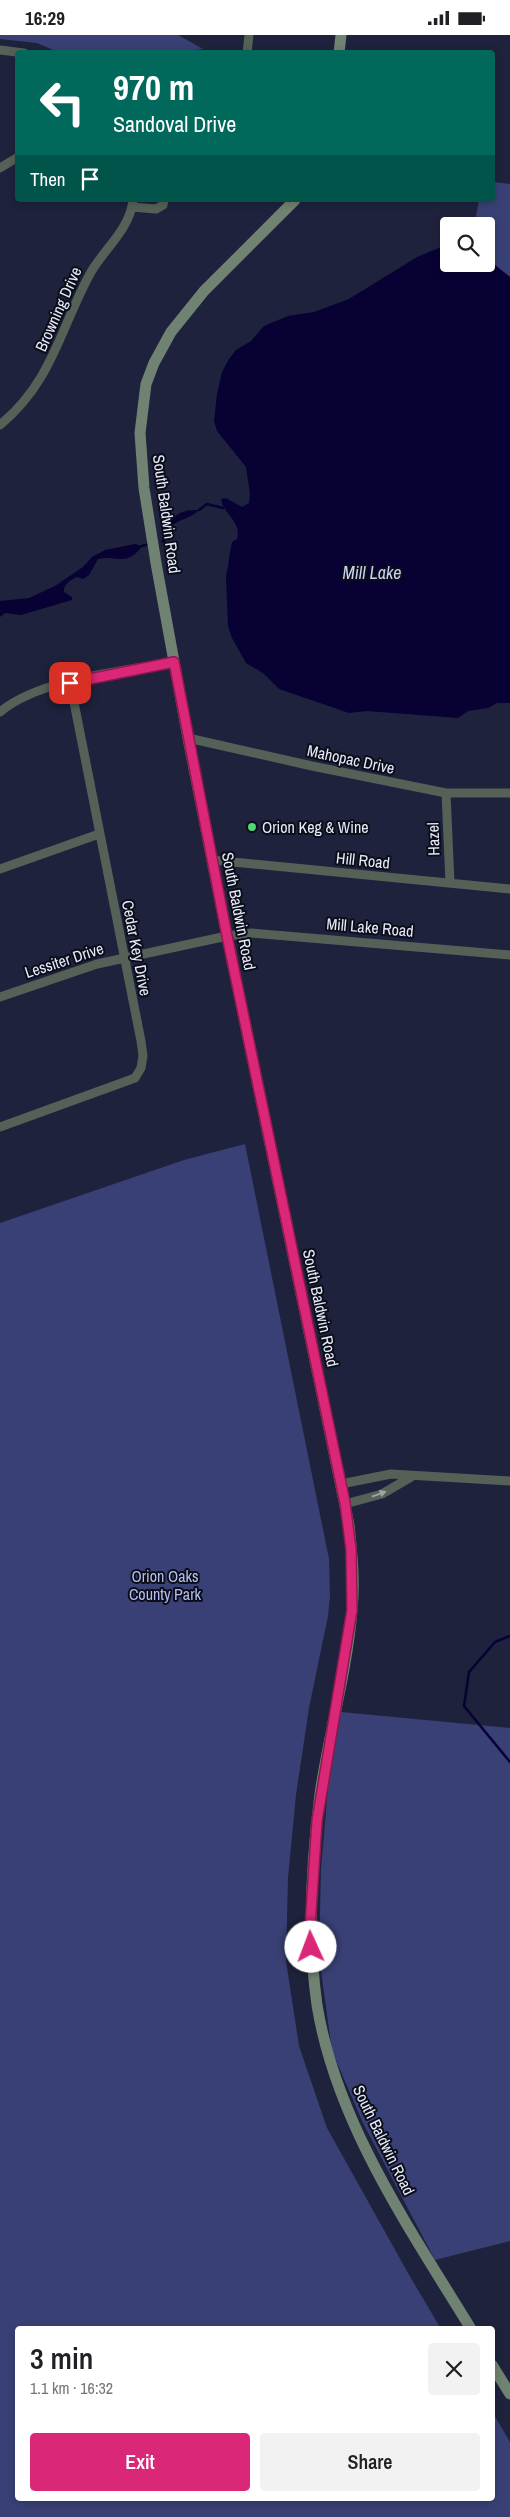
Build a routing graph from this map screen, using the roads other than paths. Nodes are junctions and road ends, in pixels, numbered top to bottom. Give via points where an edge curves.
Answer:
1 (249, 35) edge
2 (341, 35) edge
3 (0, 50) edge
4 (247, 50) edge
5 (339, 50) edge
6 (15, 52) edge
7 (15, 159) edge
8 (0, 168) edge
9 (164, 202) edge
10 (293, 202) edge
11 (132, 204) edge
12 (0, 425) edge
13 (174, 662) junction
14 (70, 683) junction
15 (0, 712) edge
16 (188, 738) junction
17 (446, 793) junction
18 (510, 793) edge
19 (99, 834) junction
20 (212, 860) junction
21 (0, 869) edge
22 (450, 883) junction
23 (510, 889) edge
24 (227, 936) junction
25 (510, 955) edge
26 (124, 958) junction
27 (0, 997) edge
28 (0, 1127) edge
29 (411, 1477) junction
30 (510, 1481) edge
31 (341, 1484) junction
32 (345, 1503) junction
33 (469, 2326) edge
34 (495, 2370) edge
35 (510, 2394) edge

1 - 4 street
2 - 5 main road
3 - 6 street
7 - 8 street
9 - 11 street via 156,209
10 - 13 main road, South Baldwin Road via 183,314 154,363 146,384 140,433 144,488
11 - 12 street, Browning Drive via 122,230 83,286 50,364 12,415
13 - 14 street
13 - 16 main road, South Baldwin Road
14 - 15 street via 32,693
14 - 19 street, Cedar Key Drive
16 - 17 street, Mahopac Drive
16 - 20 main road, South Baldwin Road
17 - 18 street, Mahopac Drive
17 - 22 street, Hazel
19 - 21 street
19 - 26 street, Cedar Key Drive
20 - 22 street, Hill Road
20 - 24 main road, South Baldwin Road
22 - 23 street, Hill Road
24 - 25 street, Mill Lake Road via 252,933 290,935
24 - 26 street, Lessiter Drive
24 - 31 main road, South Baldwin Road
26 - 27 street, Lessiter Drive via 96,964
26 - 28 street, Cedar Key Drive via 143,1056 135,1078
29 - 30 street
29 - 31 street via 391,1474
32 -> 29 street via 382,1494
31 - 32 main road, South Baldwin Road
32 - 33 main road, South Baldwin Road via 351,1549 352,1610 322,1783 313,1857 310,1927 318,2007 336,2076 361,2137
34 - 35 main road

